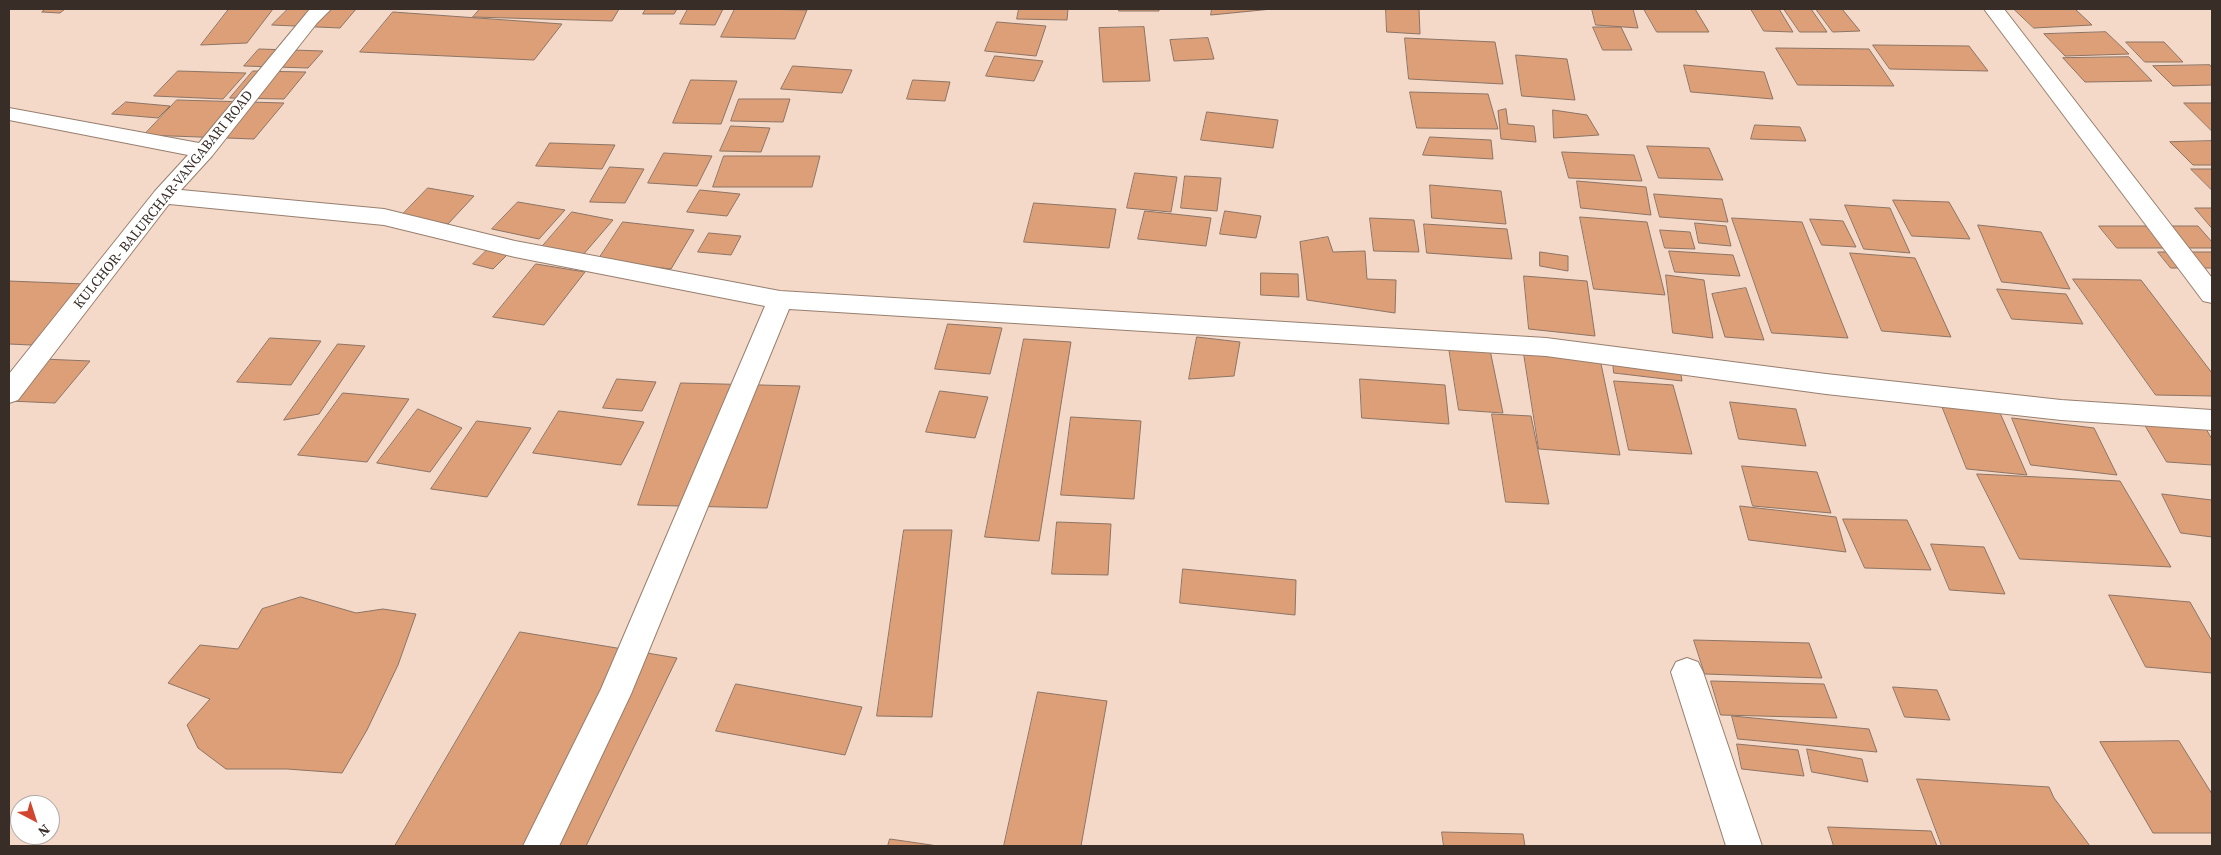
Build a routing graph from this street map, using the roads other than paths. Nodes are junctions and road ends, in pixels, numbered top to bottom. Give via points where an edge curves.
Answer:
1 (321, 9) edge
2 (1994, 9) edge
3 (9, 114) edge
4 (204, 151) junction
5 (163, 196) junction
6 (2212, 295) edge
7 (780, 300) junction
8 (9, 393) edge
9 (2212, 420) edge
10 (1687, 672) dead end
11 (541, 846) edge
12 (1744, 846) edge

1 - 4 street, KULCHOR- BALURCHAR-VANGABARI ROAD
2 - 6 street
3 - 4 street
4 - 5 street, KULCHOR- BALURCHAR-VANGABARI ROAD
5 - 7 street via 384,216 515,249
5 - 8 street, KULCHOR- BALURCHAR-VANGABARI ROAD
7 - 9 street via 1546,347 1826,384 2061,410
7 - 11 street via 615,694
10 - 12 street

